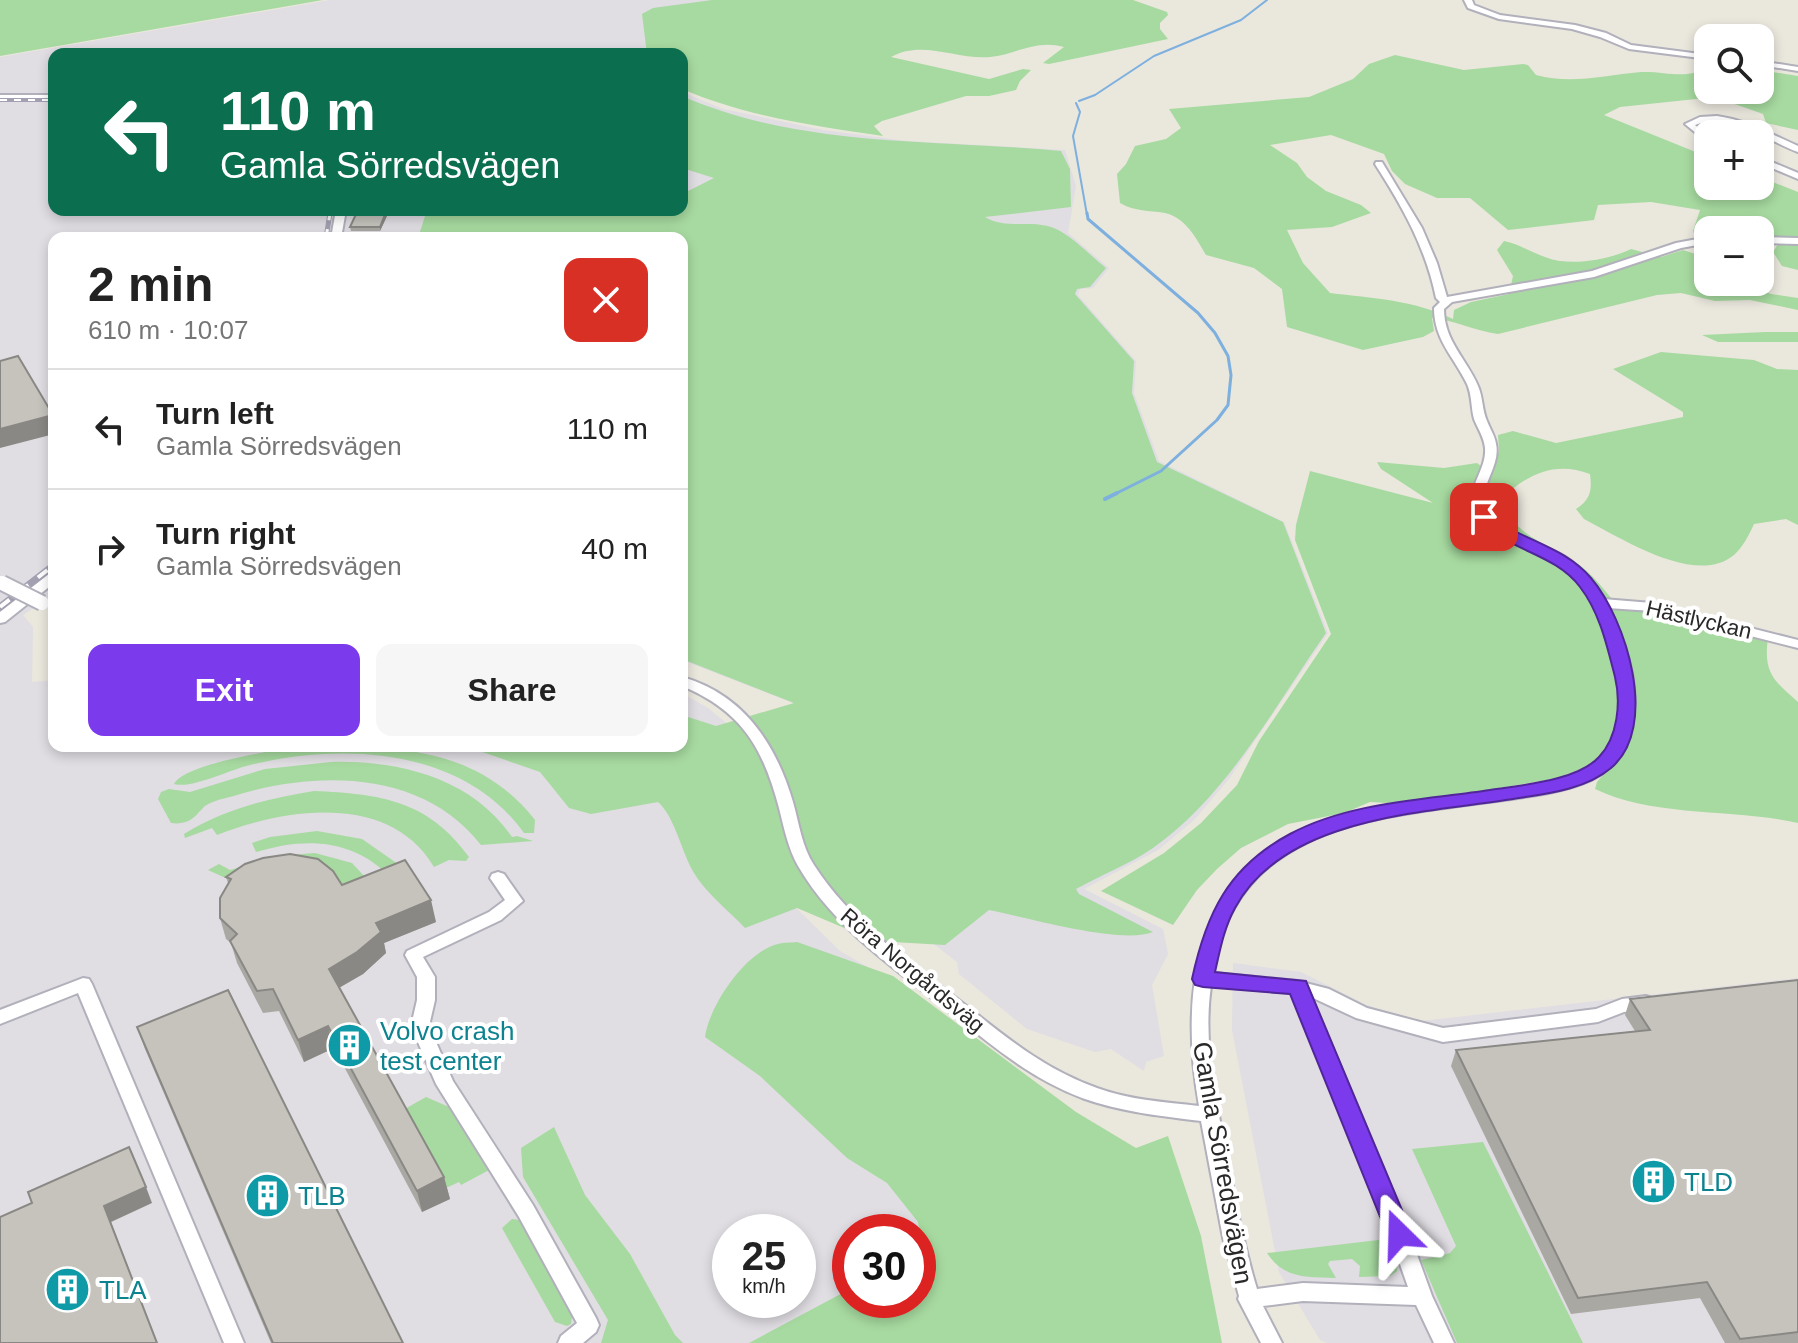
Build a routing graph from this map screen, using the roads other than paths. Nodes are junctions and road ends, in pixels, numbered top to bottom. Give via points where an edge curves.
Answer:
1 (1468, 0) edge
2 (1694, 55) edge
3 (1774, 65) edge
4 (1798, 69) edge
5 (0, 97) edge
6 (48, 97) edge
7 (1702, 120) edge
8 (1727, 120) edge
9 (1774, 139) edge
10 (1798, 149) edge
11 (1379, 164) dead end
12 (1774, 166) edge
13 (1798, 176) edge
14 (1774, 240) edge
15 (1798, 241) edge
16 (1694, 242) edge
17 (1445, 301) junction
18 (48, 582) edge
19 (1, 583) edge
20 (1599, 603) junction
21 (48, 607) edge
22 (0, 619) edge
23 (1798, 644) edge
24 (688, 684) edge
25 (498, 878) dead end
26 (1203, 979) junction
27 (1298, 987) junction
28 (1666, 1001) edge
29 (0, 1017) edge
30 (1209, 1115) junction
31 (1422, 1296) junction
32 (1248, 1299) junction
33 (234, 1343) edge
34 (568, 1343) edge
35 (1272, 1343) edge
36 (1444, 1343) edge

1 - 2 street via 1499,17 1580,28 1629,47
3 - 4 street
5 - 6 street
7 - 8 street
9 - 10 street
11 - 17 street via 1406,207
12 - 13 street
14 - 15 street
16 - 17 street via 1594,274
17 - 20 street, Gamla Sörredsvägen via 1439,308 1440,329 1473,387 1491,445 1477,489 1481,512 1502,531 1563,561
18 - 22 street
19 - 21 street, bridge
20 - 23 street, Hästlyckan via 1652,607
20 - 26 street, Gamla Sörredsvägen via 1614,638 1628,702 1620,738 1605,763 1562,783 1372,814 1297,839 1255,869 1226,903
24 - 30 street, Röra Norgårdsväg via 714,696 751,725 773,761 805,865 826,895 929,986 1029,1064 1091,1093
25 - 34 street via 515,901 413,955 426,977 420,1026 445,1084 518,1197 589,1325
26 - 27 street
26 - 30 street, Gamla Sörredsvägen via 1197,1007
27 - 28 street via 1362,1013 1443,1035
27 - 31 street
29 - 33 street via 83,984
30 - 32 street, Gamla Sörredsvägen
31 - 32 street, Gamla Sörredsvägen via 1303,1292
31 - 36 street
32 - 35 street, Gamla Sörredsvägen

